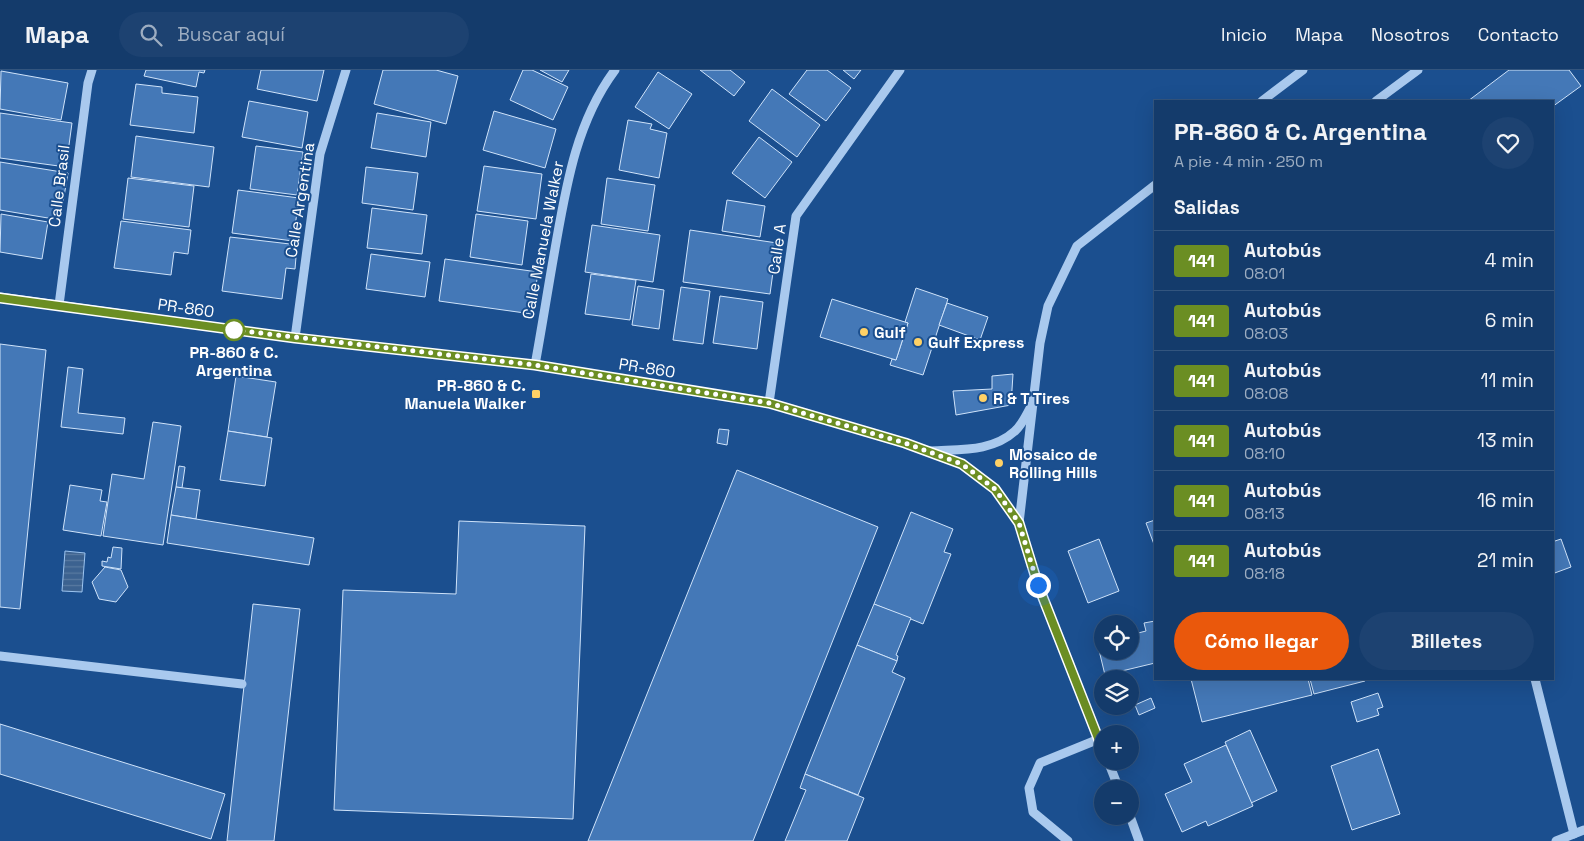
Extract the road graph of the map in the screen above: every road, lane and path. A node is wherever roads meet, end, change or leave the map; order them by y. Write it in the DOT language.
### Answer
graph roads {
  1 [pos="92,70"];
  2 [pos="346,70"];
  3 [pos="615,70"];
  4 [pos="900,70"];
  5 [pos="1303,70"];
  6 [pos="1417,70"];
  7 [pos="1263,100"];
  8 [pos="1377,100"];
  9 [pos="1154,185"];
  10 [pos="0,298"];
  11 [pos="59,305"];
  12 [pos="295,338"];
  13 [pos="535,365"];
  14 [pos="1034,402"];
  15 [pos="769,403"];
  16 [pos="926,451"];
  17 [pos="1019,523"];
  18 [pos="0,656"];
  19 [pos="1535,680"];
  20 [pos="242,684"];
  21 [pos="1094,725"];
  22 [pos="1094,745"];
  23 [pos="1133,825"];
  24 [pos="1584,830"];
  25 [pos="1574,834"];
  26 [pos="1068,841"];
  27 [pos="1139,841"];
  28 [pos="1556,841"];
  1 -- 11 [label="street, Calle Brasil"];
  2 -- 12 [label="street, Calle Argentina"];
  3 -- 13 [label="street, Calle Manuela Walker"];
  4 -- 15 [label="street, Calle A"];
  5 -- 7 [label="street"];
  6 -- 8 [label="street"];
  9 -- 14 [label="street"];
  10 -- 11 [label="street, PR-860 / PR-860"];
  11 -- 12 [label="street, PR-860 / PR-860"];
  12 -- 13 [label="street, PR-860 / PR-860"];
  13 -- 15 [label="street, PR-860 / PR-860"];
  14 -- 16 [label="street"];
  14 -- 17 [label="street"];
  15 -- 16 [label="street, PR-860 / PR-860"];
  16 -- 17 [label="street, PR-860 / PR-860"];
  17 -- 21 [label="street, PR-860 / PR-860"];
  18 -- 20 [label="street"];
  19 -- 25 [label="street"];
  22 -- 26 [label="street"];
  23 -- 27 [label="street"];
  24 -- 25 [label="street"];
  25 -- 28 [label="street"];
}
